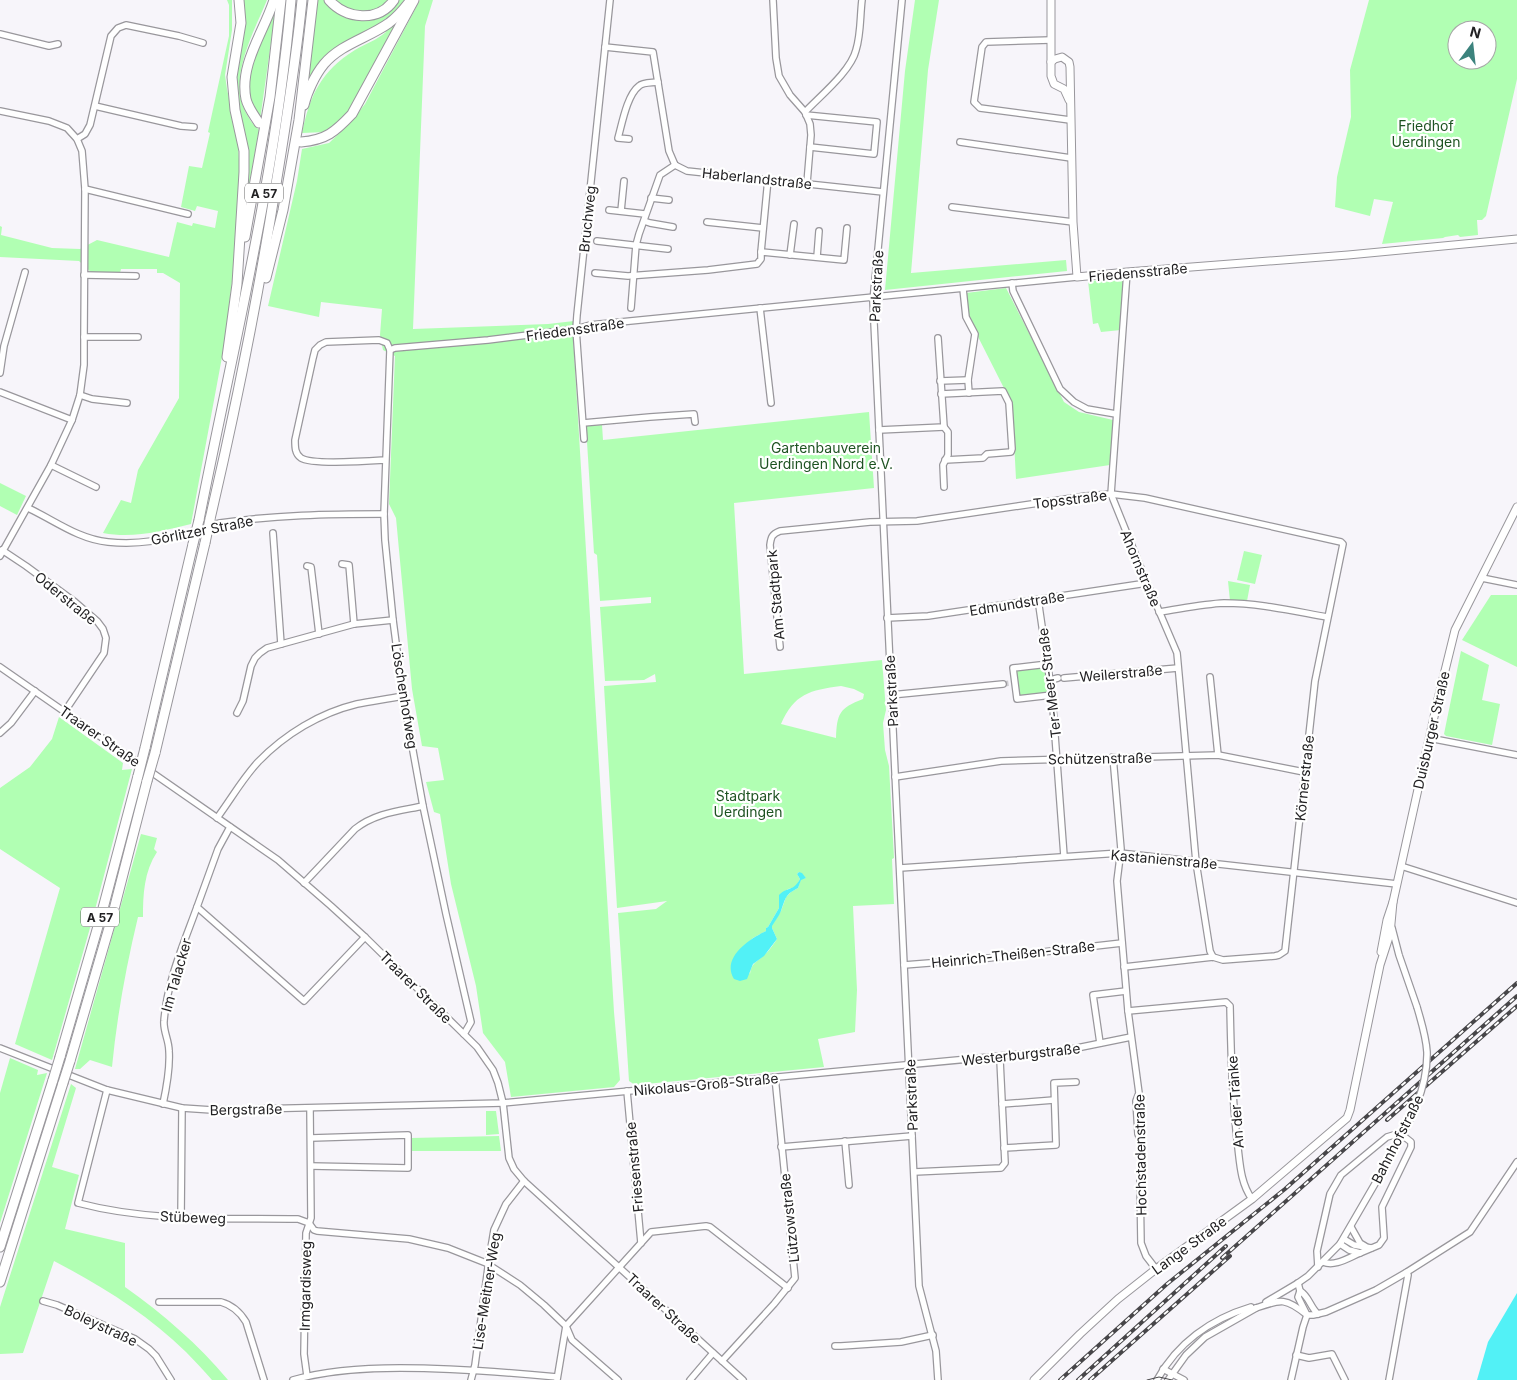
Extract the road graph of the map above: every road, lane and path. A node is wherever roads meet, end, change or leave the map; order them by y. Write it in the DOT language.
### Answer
graph roads {
  1 [pos="238,0"];
  2 [pos="274,0"];
  3 [pos="281,0"];
  4 [pos="292,0"];
  5 [pos="302,0"];
  6 [pos="313,0"];
  7 [pos="329,0"];
  8 [pos="394,0"];
  9 [pos="412,0"];
  10 [pos="610,0"];
  11 [pos="773,0"];
  12 [pos="862,0"];
  13 [pos="902,0"];
  14 [pos="1051,0"];
  15 [pos="0,34"];
  16 [pos="203,43"];
  17 [pos="1051,43"];
  18 [pos="58,44"];
  19 [pos="605,47"];
  20 [pos="1059,57"];
  21 [pos="1051,62"];
  22 [pos="1070,81"];
  23 [pos="658,82"];
  24 [pos="1054,84"];
  25 [pos="1070,103"];
  26 [pos="95,106"];
  27 [pos="0,111"];
  28 [pos="805,114"];
  29 [pos="299,120"];
  30 [pos="1070,120"];
  31 [pos="259,122"];
  32 [pos="194,127"];
  33 [pos="77,139"];
  34 [pos="629,139"];
  35 [pos="301,142"];
  36 [pos="960,142"];
  37 [pos="810,147"];
  38 [pos="1071,158"];
  39 [pos="675,165"];
  40 [pos="768,179"];
  41 [pos="624,182"];
  42 [pos="807,183"];
  43 [pos="85,189"];
  44 [pos="883,192"];
  45 [pos="651,198"];
  46 [pos="669,200"];
  47 [pos="952,207"];
  48 [pos="609,210"];
  49 [pos="621,211"];
  50 [pos="188,214"];
  51 [pos="645,218"];
  52 [pos="706,222"];
  53 [pos="1073,222"];
  54 [pos="794,224"];
  55 [pos="673,227"];
  56 [pos="763,228"];
  57 [pos="847,228"];
  58 [pos="819,231"];
  59 [pos="1517,239"];
  60 [pos="597,241"];
  61 [pos="636,246"];
  62 [pos="668,249"];
  63 [pos="762,252"];
  64 [pos="790,254"];
  65 [pos="816,257"];
  66 [pos="25,272"];
  67 [pos="1127,272"];
  68 [pos="595,273"];
  69 [pos="84,275"];
  70 [pos="634,275"];
  71 [pos="136,276"];
  72 [pos="1077,277"];
  73 [pos="1012,283"];
  74 [pos="236,284"];
  75 [pos="963,289"];
  76 [pos="873,297"];
  77 [pos="631,308"];
  78 [pos="760,308"];
  79 [pos="253,318"];
  80 [pos="576,329"];
  81 [pos="84,337"];
  82 [pos="138,337"];
  83 [pos="938,338"];
  84 [pos="390,350"];
  85 [pos="0,373"];
  86 [pos="968,380"];
  87 [pos="940,381"];
  88 [pos="226,384"];
  89 [pos="0,392"];
  90 [pos="968,393"];
  91 [pos="80,394"];
  92 [pos="941,394"];
  93 [pos="127,403"];
  94 [pos="771,403"];
  95 [pos="1116,414"];
  96 [pos="72,420"];
  97 [pos="695,422"];
  98 [pos="583,423"];
  99 [pos="944,427"];
  100 [pos="879,430"];
  101 [pos="584,439"];
  102 [pos="385,460"];
  103 [pos="945,460"];
  104 [pos="51,465"];
  105 [pos="96,487"];
  106 [pos="944,487"];
  107 [pos="1111,494"];
  108 [pos="1517,507"];
  109 [pos="28,508"];
  110 [pos="384,514"];
  111 [pos="883,522"];
  112 [pos="273,533"];
  113 [pos="1343,544"];
  114 [pos="1,552"];
  115 [pos="342,564"];
  116 [pos="307,566"];
  117 [pos="1482,578"];
  118 [pos="1147,583"];
  119 [pos="1517,585"];
  120 [pos="1038,600"];
  121 [pos="1159,612"];
  122 [pos="1327,617"];
  123 [pos="887,618"];
  124 [pos="393,620"];
  125 [pos="354,624"];
  126 [pos="319,634"];
  127 [pos="281,644"];
  128 [pos="780,647"];
  129 [pos="1048,664"];
  130 [pos="0,666"];
  131 [pos="1178,668"];
  132 [pos="1210,677"];
  133 [pos="1050,680"];
  134 [pos="1003,684"];
  135 [pos="35,691"];
  136 [pos="891,695"];
  137 [pos="1052,695"];
  138 [pos="403,696"];
  139 [pos="65,711"];
  140 [pos="238,713"];
  141 [pos="0,732"];
  142 [pos="1429,738"];
  143 [pos="1218,755"];
  144 [pos="1517,755"];
  145 [pos="1186,756"];
  146 [pos="1113,758"];
  147 [pos="1057,759"];
  148 [pos="1304,772"];
  149 [pos="895,776"];
  150 [pos="423,806"];
  151 [pos="217,818"];
  152 [pos="230,827"];
  153 [pos="1120,853"];
  154 [pos="1064,856"];
  155 [pos="1196,862"];
  156 [pos="1401,866"];
  157 [pos="900,868"];
  158 [pos="1293,873"];
  159 [pos="304,882"];
  160 [pos="1397,884"];
  161 [pos="1393,902"];
  162 [pos="1517,903"];
  163 [pos="197,906"];
  164 [pos="1392,925"];
  165 [pos="365,937"];
  166 [pos="1122,943"];
  167 [pos="1383,955"];
  168 [pos="1399,955"];
  169 [pos="1214,958"];
  170 [pos="904,965"];
  171 [pos="1380,965"];
  172 [pos="1124,967"];
  173 [pos="1126,991"];
  174 [pos="1128,1011"];
  175 [pos="464,1034"];
  176 [pos="1131,1037"];
  177 [pos="1100,1043"];
  178 [pos="0,1048"];
  179 [pos="1000,1060"];
  180 [pos="909,1065"];
  181 [pos="775,1077"];
  182 [pos="1076,1082"];
  183 [pos="107,1090"];
  184 [pos="626,1091"];
  185 [pos="1054,1100"];
  186 [pos="503,1103"];
  187 [pos="163,1104"];
  188 [pos="1002,1104"];
  189 [pos="182,1108"];
  190 [pos="310,1108"];
  191 [pos="1348,1116"];
  192 [pos="912,1136"];
  193 [pos="311,1138"];
  194 [pos="845,1141"];
  195 [pos="781,1147"];
  196 [pos="1004,1148"];
  197 [pos="1517,1162"];
  198 [pos="311,1166"];
  199 [pos="914,1172"];
  200 [pos="524,1181"];
  201 [pos="849,1185"];
  202 [pos="1252,1199"];
  203 [pos="181,1217"];
  204 [pos="309,1223"];
  205 [pos="1351,1227"];
  206 [pos="1342,1242"];
  207 [pos="641,1244"];
  208 [pos="0,1246"];
  209 [pos="1370,1248"];
  210 [pos="1360,1253"];
  211 [pos="488,1265"];
  212 [pos="1321,1265"];
  213 [pos="620,1268"];
  214 [pos="1156,1269"];
  215 [pos="1407,1272"];
  216 [pos="0,1282"];
  217 [pos="1298,1284"];
  218 [pos="788,1288"];
  219 [pos="1300,1291"];
  220 [pos="43,1301"];
  221 [pos="160,1302"];
  222 [pos="1262,1304"];
  223 [pos="1253,1309"];
  224 [pos="1318,1314"];
  225 [pos="1307,1315"];
  226 [pos="566,1326"];
  227 [pos="933,1335"];
  228 [pos="835,1346"];
  229 [pos="713,1353"];
  230 [pos="1296,1355"];
  231 [pos="722,1361"];
  232 [pos="1164,1369"];
  233 [pos="473,1370"];
  234 [pos="1172,1374"];
  235 [pos="307,1376"];
  236 [pos="319,1377"];
  237 [pos="557,1378"];
  238 [pos="171,1380"];
  239 [pos="264,1380"];
  240 [pos="293,1380"];
  241 [pos="471,1380"];
  242 [pos="618,1380"];
  243 [pos="690,1380"];
  244 [pos="743,1380"];
  245 [pos="938,1380"];
  246 [pos="1034,1380"];
  247 [pos="1157,1380"];
  248 [pos="1168,1380"];
  249 [pos="1184,1380"];
  250 [pos="1291,1380"];
  251 [pos="1346,1380"];
  252 [pos="1389,1380"];
  1 -- 74 [label="highway"];
  2 -- 31 [label="highway"];
  3 -- 74 [label="highway"];
  4 -- 88 [label="highway, A 57"];
  5 -- 79 [label="highway, A 57"];
  6 -- 29 [label="highway"];
  7 -- 8 [label="highway"];
  9 -- 29 [label="highway"];
  9 -- 35 [label="highway"];
  10 -- 19 [label="street, Bruchweg"];
  11 -- 28 [label="street"];
  12 -- 28 [label="street"];
  13 -- 44 [label="street, Parkstraße"];
  14 -- 17 [label="main road"];
  15 -- 18 [label="street"];
  16 -- 26 [label="street"];
  17 -- 20 [label="main road"];
  17 -- 21 [label="main road"];
  17 -- 30 [label="street"];
  19 -- 23 [label="street"];
  19 -- 80 [label="street, Bruchweg"];
  20 -- 21 [label="main road"];
  20 -- 22 [label="main road"];
  21 -- 24 [label="main road"];
  22 -- 24 [label="main road"];
  22 -- 25 [label="main road"];
  23 -- 34 [label="street"];
  23 -- 39 [label="street"];
  24 -- 25 [label="main road"];
  25 -- 30 [label="main road"];
  26 -- 32 [label="street"];
  26 -- 33 [label="street"];
  27 -- 33 [label="street"];
  28 -- 37 [label="street"];
  28 -- 37 [label="street"];
  29 -- 79 [label="highway"];
  30 -- 38 [label="main road"];
  33 -- 43 [label="street"];
  36 -- 38 [label="street"];
  37 -- 42 [label="street"];
  38 -- 53 [label="main road"];
  39 -- 40 [label="street, Haberlandstraße"];
  39 -- 45 [label="street"];
  40 -- 42 [label="street, Haberlandstraße"];
  40 -- 56 [label="street"];
  41 -- 49 [label="street"];
  42 -- 44 [label="street, Haberlandstraße"];
  43 -- 50 [label="street"];
  43 -- 69 [label="street"];
  44 -- 76 [label="street, Parkstraße"];
  45 -- 46 [label="street"];
  45 -- 51 [label="street"];
  47 -- 53 [label="street"];
  48 -- 49 [label="street"];
  49 -- 51 [label="street"];
  51 -- 55 [label="street"];
  51 -- 61 [label="street"];
  52 -- 56 [label="street"];
  53 -- 72 [label="main road"];
  54 -- 64 [label="street"];
  56 -- 63 [label="street"];
  57 -- 65 [label="street"];
  58 -- 65 [label="street"];
  59 -- 67 [label="main road, Friedensstraße"];
  60 -- 61 [label="street"];
  61 -- 62 [label="street"];
  61 -- 70 [label="street"];
  63 -- 64 [label="street"];
  63 -- 70 [label="street"];
  64 -- 65 [label="street"];
  66 -- 85 [label="street"];
  67 -- 72 [label="main road, Friedensstraße"];
  67 -- 95 [label="street, Ahornstraße"];
  68 -- 70 [label="street"];
  69 -- 71 [label="street"];
  69 -- 81 [label="street"];
  70 -- 77 [label="street"];
  72 -- 73 [label="street, Friedensstraße"];
  73 -- 75 [label="street, Friedensstraße"];
  73 -- 95 [label="street"];
  74 -- 88 [label="highway"];
  75 -- 76 [label="street, Friedensstraße"];
  75 -- 86 [label="street"];
  76 -- 78 [label="street, Friedensstraße"];
  76 -- 100 [label="street, Parkstraße"];
  78 -- 80 [label="street, Friedensstraße"];
  78 -- 94 [label="street"];
  79 -- 216 [label="highway, A 57, bridge"];
  80 -- 84 [label="street, Friedensstraße"];
  80 -- 98 [label="street, Bruchweg"];
  81 -- 82 [label="street"];
  81 -- 91 [label="street"];
  83 -- 87 [label="street"];
  84 -- 102 [label="street, Löschenhofweg"];
  84 -- 102 [label="street"];
  86 -- 87 [label="street"];
  86 -- 90 [label="street"];
  87 -- 92 [label="street"];
  88 -- 208 [label="highway, A 57, bridge"];
  89 -- 96 [label="street"];
  90 -- 92 [label="street"];
  90 -- 103 [label="street"];
  91 -- 93 [label="street"];
  91 -- 96 [label="street"];
  92 -- 99 [label="street"];
  95 -- 107 [label="street, Ahornstraße"];
  96 -- 104 [label="street"];
  97 -- 98 [label="street"];
  98 -- 101 [label="street, Bruchweg"];
  99 -- 100 [label="street"];
  99 -- 103 [label="street"];
  100 -- 111 [label="street, Parkstraße"];
  102 -- 110 [label="street, Löschenhofweg"];
  103 -- 106 [label="street"];
  104 -- 105 [label="street"];
  104 -- 109 [label="street"];
  107 -- 111 [label="street, Topsstraße"];
  107 -- 113 [label="street, Topsstraße"];
  107 -- 118 [label="street, Ahornstraße"];
  108 -- 117 [label="main road, Duisburger Straße"];
  109 -- 110 [label="street, Görlitzer Straße"];
  109 -- 114 [label="street"];
  110 -- 124 [label="street, Löschenhofweg"];
  111 -- 123 [label="street, Parkstraße"];
  111 -- 128 [label="street, Am Stadtpark"];
  112 -- 127 [label="street"];
  113 -- 122 [label="street, Körnerstraße"];
  114 -- 139 [label="street, Oderstraße"];
  115 -- 125 [label="street"];
  116 -- 126 [label="street"];
  117 -- 119 [label="street"];
  117 -- 142 [label="main road, Duisburger Straße"];
  118 -- 120 [label="street, Edmundstraße"];
  118 -- 121 [label="street, Ahornstraße"];
  120 -- 123 [label="street, Edmundstraße"];
  120 -- 129 [label="street, Ter-Meer-Straße"];
  121 -- 122 [label="street"];
  121 -- 131 [label="street, Ahornstraße"];
  122 -- 148 [label="street, Körnerstraße"];
  123 -- 136 [label="street, Parkstraße"];
  124 -- 125 [label="street"];
  124 -- 138 [label="street, Löschenhofweg"];
  125 -- 126 [label="street"];
  126 -- 127 [label="street"];
  127 -- 140 [label="street"];
  129 -- 133 [label="street, Ter-Meer-Straße"];
  129 -- 137 [label="street"];
  130 -- 135 [label="street, Traarer Straße"];
  131 -- 133 [label="street, Weilerstraße"];
  131 -- 145 [label="street, Ahornstraße"];
  132 -- 143 [label="street"];
  133 -- 137 [label="street, Ter-Meer-Straße"];
  134 -- 136 [label="street"];
  135 -- 139 [label="street, Traarer Straße"];
  135 -- 141 [label="street"];
  136 -- 149 [label="street, Parkstraße"];
  137 -- 147 [label="street, Ter-Meer-Straße"];
  138 -- 150 [label="street, Löschenhofweg"];
  138 -- 151 [label="street"];
  139 -- 151 [label="street, Traarer Straße"];
  142 -- 144 [label="street"];
  142 -- 156 [label="main road, Duisburger Straße"];
  143 -- 145 [label="street, Schützenstraße"];
  143 -- 148 [label="street, Schützenstraße"];
  145 -- 146 [label="street, Schützenstraße"];
  145 -- 155 [label="street, Ahornstraße"];
  146 -- 147 [label="street, Schützenstraße"];
  146 -- 153 [label="street"];
  147 -- 149 [label="street, Schützenstraße"];
  147 -- 154 [label="street, Ter-Meer-Straße"];
  148 -- 158 [label="street, Körnerstraße"];
  149 -- 157 [label="street, Parkstraße"];
  150 -- 159 [label="street"];
  150 -- 175 [label="street, Löschenhofweg"];
  151 -- 152 [label="street, Traarer Straße"];
  152 -- 159 [label="street, Traarer Straße"];
  152 -- 163 [label="street, Im Talacker"];
  153 -- 154 [label="street, Kastanienstraße"];
  153 -- 155 [label="street, Kastanienstraße"];
  153 -- 166 [label="street"];
  154 -- 157 [label="street, Kastanienstraße"];
  155 -- 158 [label="street, Kastanienstraße"];
  155 -- 169 [label="street"];
  156 -- 160 [label="main road, Duisburger Straße"];
  156 -- 162 [label="street"];
  157 -- 170 [label="street, Parkstraße"];
  158 -- 160 [label="street, Kastanienstraße"];
  158 -- 169 [label="street, Körnerstraße"];
  159 -- 165 [label="street, Traarer Straße"];
  160 -- 161 [label="main road, Duisburger Straße"];
  161 -- 164 [label="main road, Bahnhofstraße"];
  161 -- 171 [label="main road, Duisburger Straße"];
  163 -- 165 [label="street"];
  163 -- 187 [label="street, Im Talacker"];
  164 -- 167 [label="main road, Duisburger Straße"];
  164 -- 168 [label="street, Bahnhofstraße"];
  165 -- 175 [label="street, Traarer Straße"];
  166 -- 170 [label="street, Heinrich-Theißen-Straße"];
  166 -- 172 [label="street"];
  167 -- 168 [label="street"];
  167 -- 171 [label="main road, Duisburger Straße"];
  168 -- 205 [label="street, Bahnhofstraße, bridge"];
  169 -- 172 [label="street"];
  170 -- 180 [label="street, Parkstraße"];
  171 -- 191 [label="main road, Duisburger Straße"];
  172 -- 173 [label="street, Hochstadenstraße"];
  173 -- 174 [label="street, Hochstadenstraße"];
  173 -- 177 [label="street"];
  174 -- 176 [label="street, Hochstadenstraße"];
  174 -- 202 [label="street, An der Tränke"];
  175 -- 186 [label="street, Traarer Straße"];
  176 -- 177 [label="street, Westerburgstraße"];
  176 -- 214 [label="street, Hochstadenstraße"];
  177 -- 180 [label="street, Westerburgstraße"];
  178 -- 183 [label="street, Bergstraße"];
  179 -- 188 [label="street"];
  180 -- 181 [label="street, Nikolaus-Groß-Straße"];
  180 -- 192 [label="street, Parkstraße"];
  181 -- 184 [label="street, Nikolaus-Groß-Straße"];
  181 -- 195 [label="street, Lützowstraße"];
  182 -- 185 [label="street"];
  183 -- 187 [label="street, Bergstraße"];
  183 -- 203 [label="street, Stübeweg"];
  184 -- 186 [label="street, Nikolaus-Groß-Straße"];
  184 -- 207 [label="street, Friesenstraße"];
  185 -- 188 [label="street"];
  185 -- 196 [label="street"];
  186 -- 190 [label="street, Bergstraße"];
  186 -- 200 [label="street, Traarer Straße"];
  187 -- 189 [label="street, Bergstraße"];
  188 -- 196 [label="street"];
  189 -- 190 [label="street, Bergstraße"];
  189 -- 203 [label="street"];
  190 -- 193 [label="street, Irmgardisweg"];
  191 -- 202 [label="main road, Lange Straße"];
  192 -- 194 [label="street"];
  192 -- 199 [label="street, Parkstraße"];
  193 -- 198 [label="street, Irmgardisweg"];
  193 -- 198 [label="street"];
  194 -- 195 [label="street"];
  194 -- 201 [label="street"];
  195 -- 218 [label="street, Lützowstraße"];
  196 -- 199 [label="street"];
  197 -- 215 [label="street"];
  198 -- 204 [label="street, Irmgardisweg"];
  199 -- 227 [label="street, Parkstraße"];
  200 -- 211 [label="street, Lise-Meitner-Weg"];
  200 -- 213 [label="street, Traarer Straße"];
  202 -- 214 [label="main road, Lange Straße"];
  203 -- 204 [label="street, Stübeweg"];
  204 -- 211 [label="street, Stübeweg"];
  204 -- 235 [label="street, Irmgardisweg"];
  205 -- 206 [label="street, Bahnhofstraße"];
  205 -- 209 [label="street"];
  206 -- 209 [label="street"];
  206 -- 210 [label="street"];
  206 -- 212 [label="street, Bahnhofstraße"];
  207 -- 213 [label="street"];
  207 -- 218 [label="street"];
  209 -- 210 [label="street"];
  209 -- 212 [label="street"];
  210 -- 212 [label="street"];
  211 -- 226 [label="street, Stübeweg"];
  211 -- 233 [label="street, Lise-Meitner-Weg"];
  212 -- 217 [label="street, Bahnhofstraße"];
  213 -- 226 [label="street"];
  213 -- 229 [label="street, Traarer Straße"];
  214 -- 246 [label="main road, Lange Straße"];
  215 -- 224 [label="street"];
  215 -- 252 [label="street"];
  217 -- 219 [label="street"];
  217 -- 222 [label="street, Bahnhofstraße"];
  218 -- 231 [label="street, Lützowstraße"];
  219 -- 224 [label="street"];
  219 -- 225 [label="street"];
  220 -- 238 [label="street, Boleystraße"];
  221 -- 239 [label="street"];
  222 -- 223 [label="street, Bahnhofstraße"];
  222 -- 232 [label="street, Bahnhofstraße"];
  223 -- 225 [label="street"];
  223 -- 234 [label="street, Bahnhofstraße"];
  224 -- 225 [label="street"];
  225 -- 230 [label="street"];
  226 -- 237 [label="street"];
  226 -- 242 [label="street, Stübeweg"];
  227 -- 228 [label="street"];
  227 -- 245 [label="street, Parkstraße"];
  229 -- 231 [label="street, Traarer Straße"];
  229 -- 243 [label="street"];
  230 -- 250 [label="street"];
  230 -- 251 [label="street"];
  231 -- 244 [label="street, Traarer Straße"];
  232 -- 234 [label="street"];
  232 -- 247 [label="street, Bahnhofstraße"];
  233 -- 236 [label="street"];
  233 -- 237 [label="street"];
  233 -- 241 [label="street, Lise-Meitner-Weg"];
  234 -- 248 [label="street, Bahnhofstraße"];
  234 -- 249 [label="street"];
  235 -- 236 [label="street"];
  235 -- 240 [label="street"];
}
